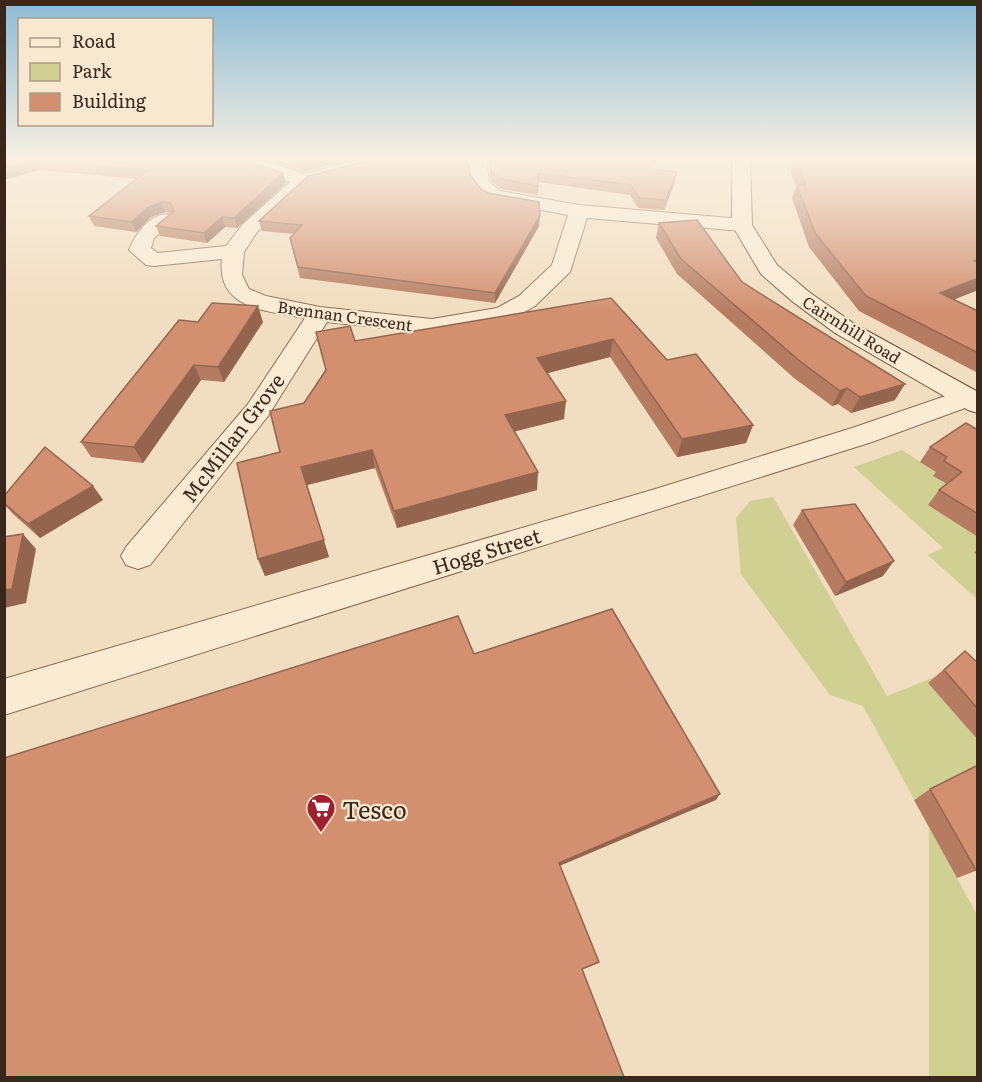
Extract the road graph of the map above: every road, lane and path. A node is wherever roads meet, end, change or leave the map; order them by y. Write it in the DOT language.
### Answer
graph roads {
  1 [pos="269,210"];
  2 [pos="742,210"];
  3 [pos="579,211"];
  4 [pos="166,219"];
  5 [pos="742,225"];
  6 [pos="233,252"];
  7 [pos="320,314"];
  8 [pos="972,401"];
  9 [pos="138,556"];
  10 [pos="4,697"];
  1 -- 6 [label="street"];
  2 -- 5 [label="street"];
  3 -- 5 [label="street"];
  3 -- 7 [label="street, Brennan Crescent"];
  4 -- 6 [label="street"];
  5 -- 8 [label="street, Cairnhill Road"];
  6 -- 7 [label="street, Brennan Crescent"];
  7 -- 9 [label="street, McMillan Grove"];
  8 -- 10 [label="street, Hogg Street"];
}
